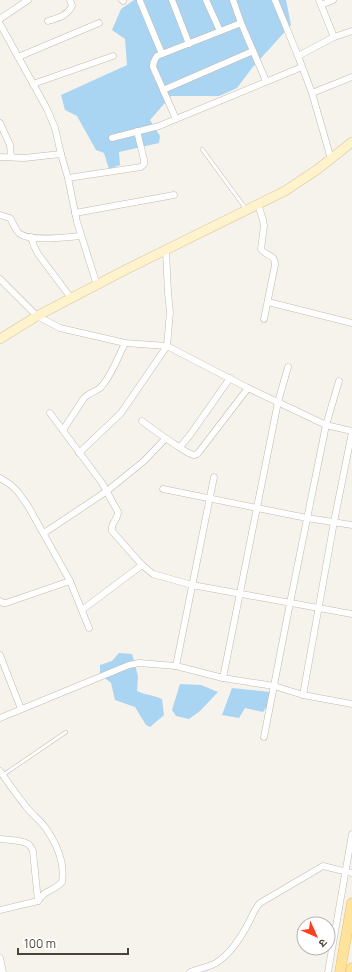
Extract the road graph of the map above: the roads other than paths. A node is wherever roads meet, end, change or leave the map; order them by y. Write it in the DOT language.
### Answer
graph roads {
  1 [pos="28,0"];
  2 [pos="70,0"];
  3 [pos="172,0"];
  4 [pos="206,0"];
  5 [pos="233,0"];
  6 [pos="275,0"];
  7 [pos="334,0"];
  8 [pos="140,1"];
  9 [pos="320,2"];
  10 [pos="0,19"];
  11 [pos="48,21"];
  12 [pos="99,23"];
  13 [pos="240,23"];
  14 [pos="0,24"];
  15 [pos="220,31"];
  16 [pos="352,31"];
  17 [pos="334,37"];
  18 [pos="189,44"];
  19 [pos="253,51"];
  20 [pos="162,54"];
  21 [pos="113,56"];
  22 [pos="298,56"];
  23 [pos="18,57"];
  24 [pos="302,67"];
  25 [pos="352,77"];
  26 [pos="266,82"];
  27 [pos="33,84"];
  28 [pos="163,90"];
  29 [pos="312,93"];
  30 [pos="176,119"];
  31 [pos="0,123"];
  32 [pos="137,131"];
  33 [pos="112,138"];
  34 [pos="352,142"];
  35 [pos="202,149"];
  36 [pos="61,154"];
  37 [pos="0,157"];
  38 [pos="11,157"];
  39 [pos="331,159"];
  40 [pos="68,178"];
  41 [pos="174,195"];
  42 [pos="258,204"];
  43 [pos="247,210"];
  44 [pos="75,213"];
  45 [pos="0,215"];
  46 [pos="81,236"];
  47 [pos="31,237"];
  48 [pos="166,250"];
  49 [pos="0,279"];
  50 [pos="97,285"];
  51 [pos="71,298"];
  52 [pos="268,302"];
  53 [pos="37,316"];
  54 [pos="264,319"];
  55 [pos="352,323"];
  56 [pos="0,339"];
  57 [pos="125,343"];
  58 [pos="167,346"];
  59 [pos="288,367"];
  60 [pos="230,378"];
  61 [pos="339,381"];
  62 [pos="248,388"];
  63 [pos="278,402"];
  64 [pos="50,413"];
  65 [pos="142,421"];
  66 [pos="326,425"];
  67 [pos="63,430"];
  68 [pos="352,432"];
  69 [pos="165,438"];
  70 [pos="180,448"];
  71 [pos="80,453"];
  72 [pos="214,477"];
  73 [pos="0,478"];
  74 [pos="163,489"];
  75 [pos="107,491"];
  76 [pos="209,498"];
  77 [pos="257,507"];
  78 [pos="307,518"];
  79 [pos="334,522"];
  80 [pos="352,525"];
  81 [pos="44,533"];
  82 [pos="142,565"];
  83 [pos="70,581"];
  84 [pos="192,585"];
  85 [pos="239,593"];
  86 [pos="0,601"];
  87 [pos="290,602"];
  88 [pos="318,608"];
  89 [pos="82,610"];
  90 [pos="352,614"];
  91 [pos="89,628"];
  92 [pos="0,654"];
  93 [pos="176,666"];
  94 [pos="223,678"];
  95 [pos="274,686"];
  96 [pos="303,695"];
  97 [pos="352,704"];
  98 [pos="21,709"];
  99 [pos="0,718"];
  100 [pos="66,732"];
  101 [pos="264,736"];
  102 [pos="1,773"];
  103 [pos="352,834"];
  104 [pos="0,839"];
  105 [pos="349,873"];
  106 [pos="38,902"];
  107 [pos="352,903"];
  108 [pos="0,910"];
  109 [pos="0,958"];
  110 [pos="352,968"];
  111 [pos="2,969"];
  112 [pos="190,972"];
  113 [pos="328,972"];
  114 [pos="340,972"];
  115 [pos="351,972"];
  1 -- 10 [label="street"];
  2 -- 11 [label="street"];
  3 -- 18 [label="street"];
  4 -- 15 [label="street"];
  5 -- 13 [label="street"];
  6 -- 22 [label="street"];
  7 -- 9 [label="street"];
  8 -- 20 [label="street"];
  9 -- 17 [label="street"];
  12 -- 23 [label="street"];
  13 -- 15 [label="street"];
  13 -- 19 [label="street"];
  14 -- 23 [label="street"];
  15 -- 18 [label="street"];
  16 -- 17 [label="street"];
  17 -- 22 [label="street"];
  18 -- 20 [label="street"];
  19 -- 26 [label="street"];
  19 -- 28 [label="street"];
  20 -- 28 [label="street"];
  21 -- 27 [label="street"];
  22 -- 24 [label="street"];
  23 -- 27 [label="street"];
  24 -- 26 [label="street"];
  24 -- 29 [label="street"];
  25 -- 29 [label="street"];
  26 -- 30 [label="street"];
  27 -- 36 [label="street"];
  28 -- 30 [label="street"];
  29 -- 39 [label="street"];
  30 -- 32 [label="street"];
  31 -- 38 [label="street"];
  32 -- 33 [label="street"];
  32 -- 40 [label="street"];
  34 -- 39 [label="street"];
  35 -- 43 [label="lane"];
  36 -- 38 [label="street"];
  36 -- 40 [label="street"];
  37 -- 38 [label="street"];
  39 -- 42 [label="street"];
  40 -- 44 [label="street"];
  41 -- 44 [label="street"];
  42 -- 43 [label="street"];
  42 -- 52 [label="street"];
  43 -- 48 [label="street"];
  44 -- 46 [label="street"];
  45 -- 47 [label="street"];
  46 -- 47 [label="street"];
  46 -- 50 [label="street"];
  47 -- 51 [label="street"];
  48 -- 50 [label="street"];
  48 -- 58 [label="street"];
  49 -- 53 [label="street"];
  50 -- 51 [label="street"];
  51 -- 53 [label="street"];
  52 -- 54 [label="street"];
  52 -- 55 [label="street"];
  53 -- 56 [label="street"];
  53 -- 57 [label="street"];
  57 -- 58 [label="street"];
  57 -- 67 [label="street"];
  58 -- 60 [label="street"];
  58 -- 71 [label="street"];
  59 -- 63 [label="street"];
  60 -- 62 [label="street"];
  60 -- 70 [label="street"];
  61 -- 66 [label="street"];
  62 -- 63 [label="street"];
  62 -- 70 [label="street"];
  63 -- 66 [label="street"];
  63 -- 77 [label="street"];
  64 -- 67 [label="street"];
  65 -- 69 [label="street"];
  66 -- 68 [label="street"];
  66 -- 78 [label="street"];
  67 -- 71 [label="street"];
  68 -- 79 [label="street"];
  69 -- 70 [label="street"];
  69 -- 75 [label="street"];
  71 -- 75 [label="street"];
  72 -- 76 [label="street"];
  73 -- 81 [label="street"];
  74 -- 76 [label="street"];
  75 -- 81 [label="street"];
  75 -- 82 [label="street"];
  76 -- 77 [label="street"];
  76 -- 84 [label="street"];
  77 -- 78 [label="street"];
  77 -- 85 [label="street"];
  78 -- 79 [label="street"];
  78 -- 87 [label="street"];
  79 -- 80 [label="street"];
  79 -- 88 [label="street"];
  81 -- 83 [label="street"];
  82 -- 84 [label="street"];
  82 -- 89 [label="street"];
  83 -- 86 [label="street"];
  83 -- 89 [label="street"];
  84 -- 85 [label="street"];
  84 -- 93 [label="street"];
  85 -- 87 [label="street"];
  85 -- 94 [label="street"];
  87 -- 88 [label="street"];
  87 -- 95 [label="street"];
  88 -- 90 [label="street"];
  88 -- 96 [label="street"];
  89 -- 91 [label="street"];
  92 -- 98 [label="street"];
  93 -- 94 [label="street"];
  93 -- 98 [label="street"];
  94 -- 95 [label="street"];
  95 -- 96 [label="street"];
  95 -- 101 [label="street"];
  96 -- 97 [label="street"];
  98 -- 99 [label="street"];
  100 -- 102 [label="lane"];
  102 -- 106 [label="street"];
  103 -- 105 [label="street"];
  104 -- 106 [label="street"];
  105 -- 112 [label="street"];
  105 -- 113 [label="street"];
  106 -- 108 [label="street"];
  107 -- 114 [label="main road"];
  109 -- 111 [label="street"];
  110 -- 115 [label="main road"];
}
